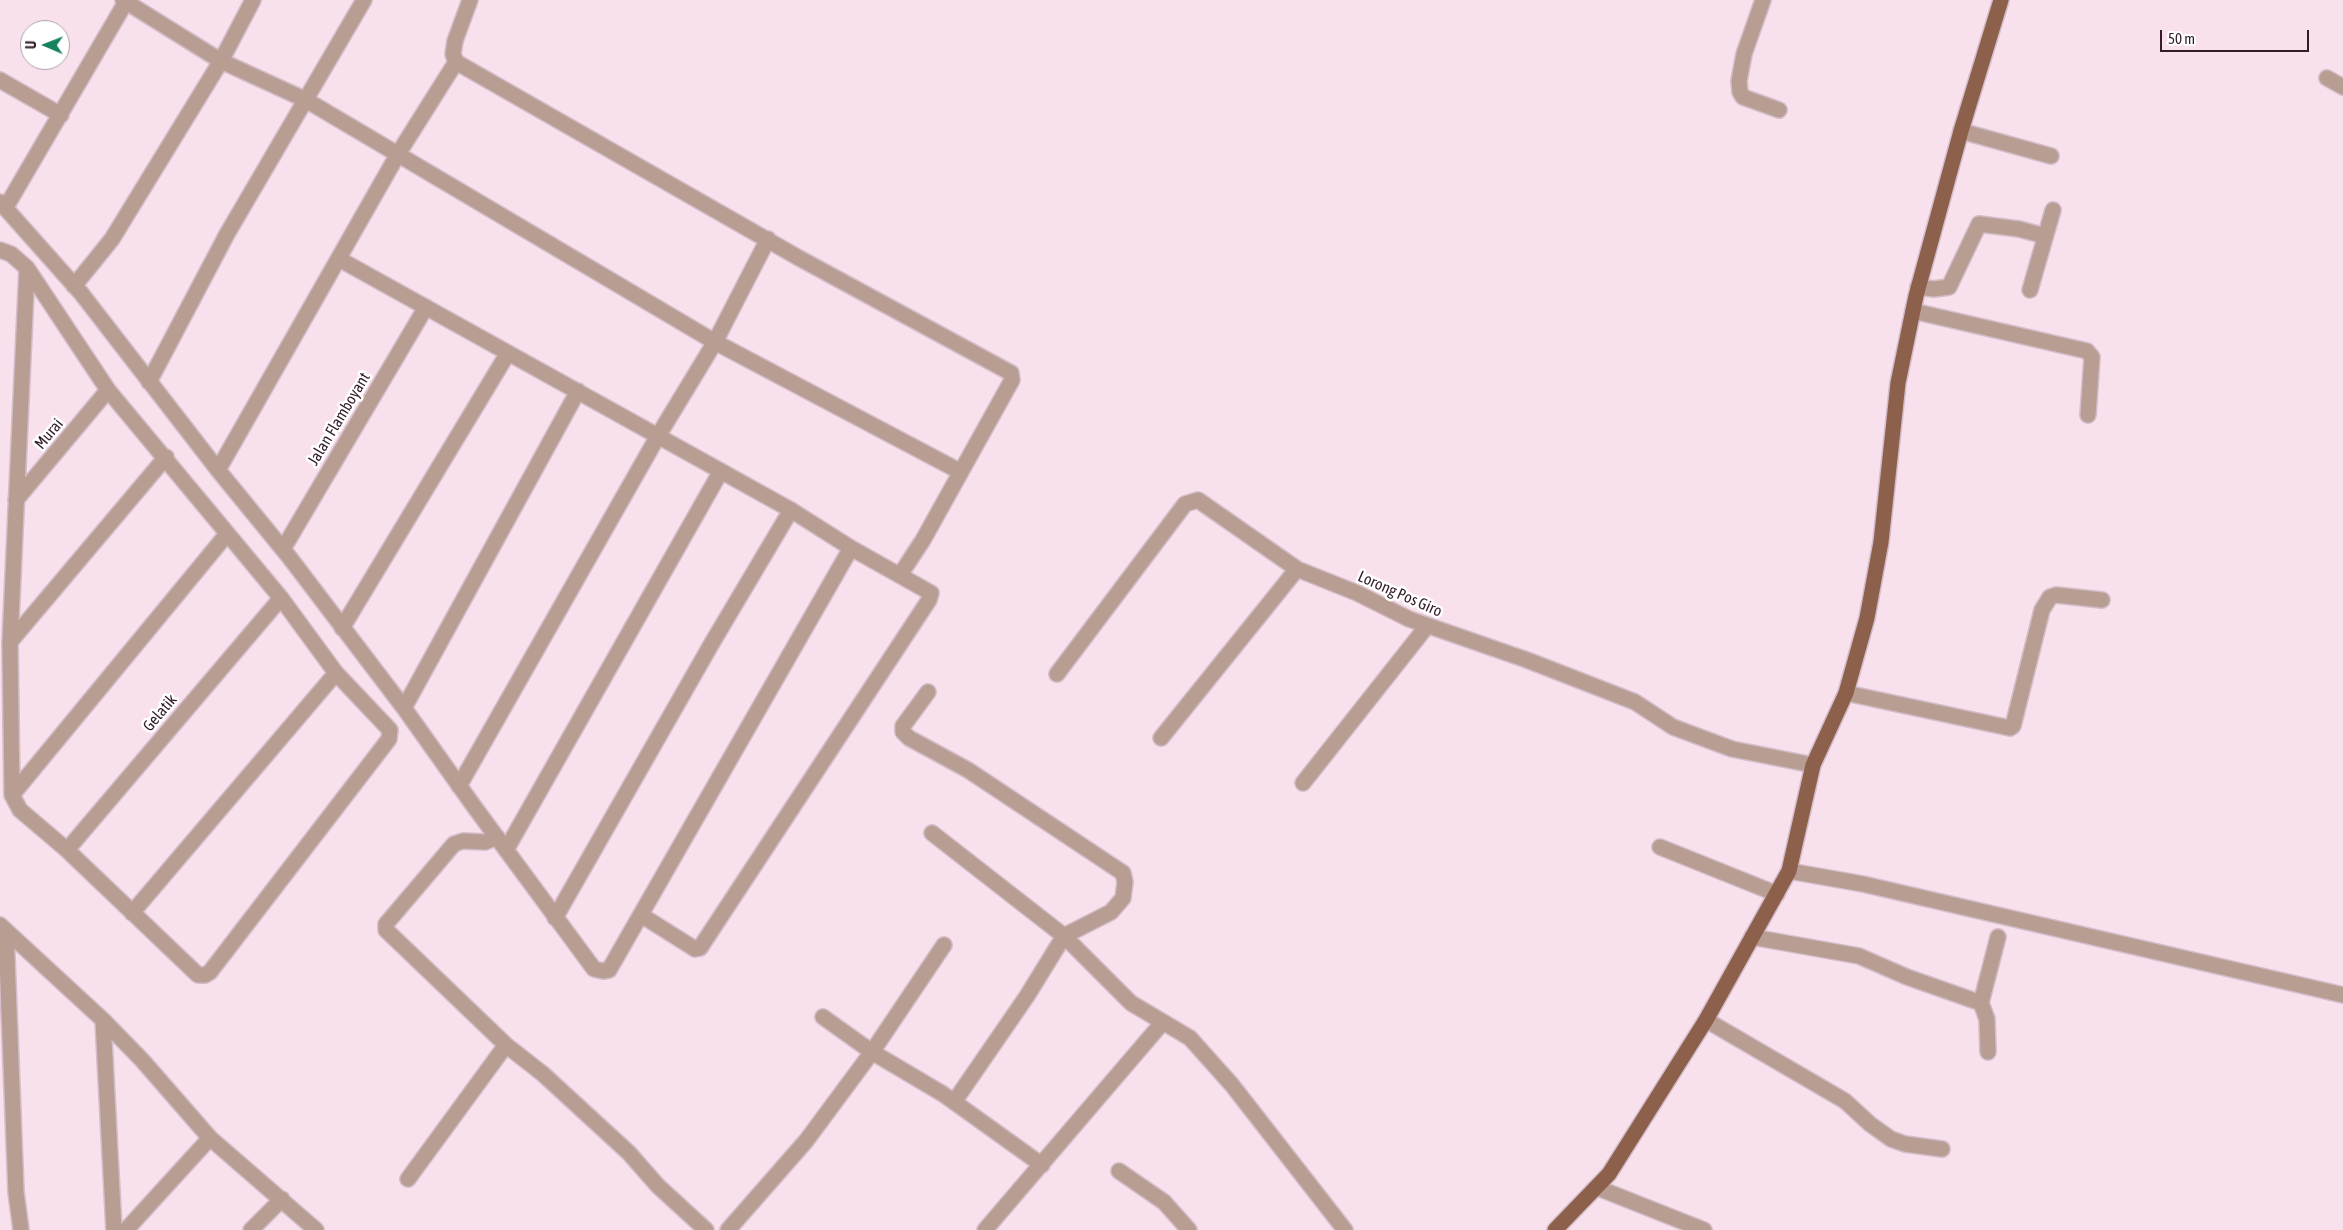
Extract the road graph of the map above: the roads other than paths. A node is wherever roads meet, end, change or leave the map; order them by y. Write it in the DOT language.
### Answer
graph roads {
  1 [pos="253,0"];
  2 [pos="364,0"];
  3 [pos="470,0"];
  4 [pos="1763,0"];
  5 [pos="2001,0"];
  6 [pos="125,1"];
  7 [pos="221,61"];
  8 [pos="456,62"];
  9 [pos="2327,78"];
  10 [pos="0,80"];
  11 [pos="2343,87"];
  12 [pos="306,100"];
  13 [pos="1779,110"];
  14 [pos="61,115"];
  15 [pos="1961,131"];
  16 [pos="398,154"];
  17 [pos="2051,156"];
  18 [pos="3,204"];
  19 [pos="2053,210"];
  20 [pos="2045,236"];
  21 [pos="768,238"];
  22 [pos="0,250"];
  23 [pos="340,259"];
  24 [pos="27,268"];
  25 [pos="74,286"];
  26 [pos="1918,287"];
  27 [pos="2030,290"];
  28 [pos="426,307"];
  29 [pos="1913,311"];
  30 [pos="715,342"];
  31 [pos="508,353"];
  32 [pos="149,382"];
  33 [pos="108,390"];
  34 [pos="578,391"];
  35 [pos="2088,415"];
  36 [pos="658,436"];
  37 [pos="166,457"];
  38 [pos="218,470"];
  39 [pos="721,471"];
  40 [pos="961,472"];
  41 [pos="16,500"];
  42 [pos="792,510"];
  43 [pos="227,534"];
  44 [pos="851,548"];
  45 [pos="283,549"];
  46 [pos="1297,569"];
  47 [pos="900,575"];
  48 [pos="281,598"];
  49 [pos="2102,600"];
  50 [pos="1427,626"];
  51 [pos="342,628"];
  52 [pos="10,642"];
  53 [pos="336,673"];
  54 [pos="1058,674"];
  55 [pos="928,692"];
  56 [pos="1846,693"];
  57 [pos="404,708"];
  58 [pos="1161,738"];
  59 [pos="1813,765"];
  60 [pos="1303,782"];
  61 [pos="459,786"];
  62 [pos="12,795"];
  63 [pos="932,833"];
  64 [pos="496,837"];
  65 [pos="1660,847"];
  66 [pos="66,850"];
  67 [pos="506,850"];
  68 [pos="1789,871"];
  69 [pos="1776,894"];
  70 [pos="132,913"];
  71 [pos="641,914"];
  72 [pos="555,918"];
  73 [pos="3,929"];
  74 [pos="1064,936"];
  75 [pos="1752,937"];
  76 [pos="1998,937"];
  77 [pos="944,945"];
  78 [pos="2343,995"];
  79 [pos="1981,1003"];
  80 [pos="823,1017"];
  81 [pos="103,1020"];
  82 [pos="1706,1020"];
  83 [pos="1163,1022"];
  84 [pos="506,1045"];
  85 [pos="872,1052"];
  86 [pos="1988,1052"];
  87 [pos="954,1102"];
  88 [pos="210,1138"];
  89 [pos="1942,1149"];
  90 [pos="1042,1165"];
  91 [pos="1119,1171"];
  92 [pos="408,1179"];
  93 [pos="1598,1188"];
  94 [pos="282,1199"];
  95 [pos="22,1230"];
  96 [pos="114,1230"];
  97 [pos="126,1230"];
  98 [pos="251,1230"];
  99 [pos="316,1230"];
  100 [pos="706,1230"];
  101 [pos="728,1230"];
  102 [pos="986,1230"];
  103 [pos="1189,1230"];
  104 [pos="1345,1230"];
  105 [pos="1555,1230"];
  106 [pos="1704,1230"];
  1 -- 7 [label="street"];
  2 -- 12 [label="street"];
  3 -- 8 [label="street"];
  4 -- 13 [label="street"];
  5 -- 15 [label="main road"];
  6 -- 7 [label="street"];
  6 -- 14 [label="street"];
  7 -- 12 [label="street"];
  7 -- 25 [label="street"];
  8 -- 16 [label="street"];
  8 -- 21 [label="street"];
  9 -- 11 [label="street"];
  10 -- 14 [label="street"];
  12 -- 16 [label="street"];
  12 -- 32 [label="street"];
  14 -- 18 [label="street"];
  15 -- 17 [label="street"];
  15 -- 26 [label="main road"];
  16 -- 23 [label="street"];
  16 -- 30 [label="street"];
  18 -- 25 [label="street"];
  19 -- 20 [label="street"];
  20 -- 26 [label="street"];
  20 -- 27 [label="street"];
  21 -- 30 [label="street"];
  21 -- 40 [label="street"];
  22 -- 24 [label="street"];
  23 -- 28 [label="street"];
  23 -- 38 [label="street"];
  24 -- 33 [label="street"];
  24 -- 41 [label="street"];
  25 -- 32 [label="street"];
  26 -- 29 [label="main road"];
  28 -- 31 [label="street"];
  28 -- 45 [label="street, Jalan Flamboyant"];
  29 -- 35 [label="street"];
  29 -- 56 [label="main road"];
  30 -- 36 [label="street"];
  30 -- 40 [label="street"];
  31 -- 34 [label="street"];
  31 -- 51 [label="street"];
  32 -- 38 [label="street"];
  33 -- 37 [label="street"];
  33 -- 41 [label="street, Murai"];
  34 -- 36 [label="street"];
  34 -- 57 [label="street"];
  36 -- 39 [label="street"];
  36 -- 61 [label="street"];
  37 -- 43 [label="street"];
  37 -- 52 [label="street"];
  38 -- 45 [label="street"];
  39 -- 42 [label="street"];
  39 -- 67 [label="street"];
  40 -- 47 [label="street"];
  41 -- 52 [label="street"];
  42 -- 44 [label="street"];
  42 -- 72 [label="street"];
  43 -- 48 [label="street"];
  43 -- 62 [label="street"];
  44 -- 47 [label="street"];
  44 -- 71 [label="street"];
  45 -- 51 [label="street"];
  46 -- 50 [label="street, Lorong Pos Giro"];
  46 -- 54 [label="street, Lorong Pos Giro"];
  46 -- 58 [label="street"];
  47 -- 71 [label="street"];
  48 -- 53 [label="street"];
  48 -- 66 [label="street, Gelatik"];
  49 -- 56 [label="street"];
  50 -- 59 [label="street, Lorong Pos Giro"];
  50 -- 60 [label="street"];
  51 -- 57 [label="street"];
  52 -- 62 [label="street"];
  53 -- 70 [label="street"];
  53 -- 70 [label="street"];
  55 -- 74 [label="street"];
  56 -- 59 [label="main road"];
  57 -- 61 [label="street"];
  59 -- 68 [label="main road"];
  61 -- 64 [label="street"];
  62 -- 66 [label="street"];
  63 -- 74 [label="street"];
  64 -- 67 [label="street"];
  64 -- 84 [label="street"];
  65 -- 69 [label="street"];
  66 -- 70 [label="street"];
  67 -- 72 [label="street"];
  68 -- 69 [label="main road"];
  68 -- 78 [label="street"];
  69 -- 75 [label="main road"];
  71 -- 72 [label="street"];
  73 -- 81 [label="street"];
  73 -- 95 [label="street"];
  74 -- 83 [label="street"];
  74 -- 87 [label="street"];
  75 -- 79 [label="street"];
  75 -- 82 [label="main road"];
  76 -- 79 [label="street"];
  77 -- 85 [label="street"];
  79 -- 86 [label="street"];
  80 -- 85 [label="street"];
  81 -- 88 [label="street"];
  81 -- 96 [label="street"];
  82 -- 89 [label="street"];
  82 -- 93 [label="main road"];
  83 -- 90 [label="street"];
  83 -- 104 [label="street"];
  84 -- 92 [label="street"];
  84 -- 100 [label="street"];
  85 -- 87 [label="street"];
  85 -- 101 [label="street"];
  87 -- 90 [label="street"];
  88 -- 94 [label="street"];
  88 -- 97 [label="street"];
  90 -- 102 [label="street"];
  91 -- 103 [label="street"];
  93 -- 105 [label="main road"];
  93 -- 106 [label="street"];
  94 -- 98 [label="street"];
  94 -- 99 [label="street"];
}
